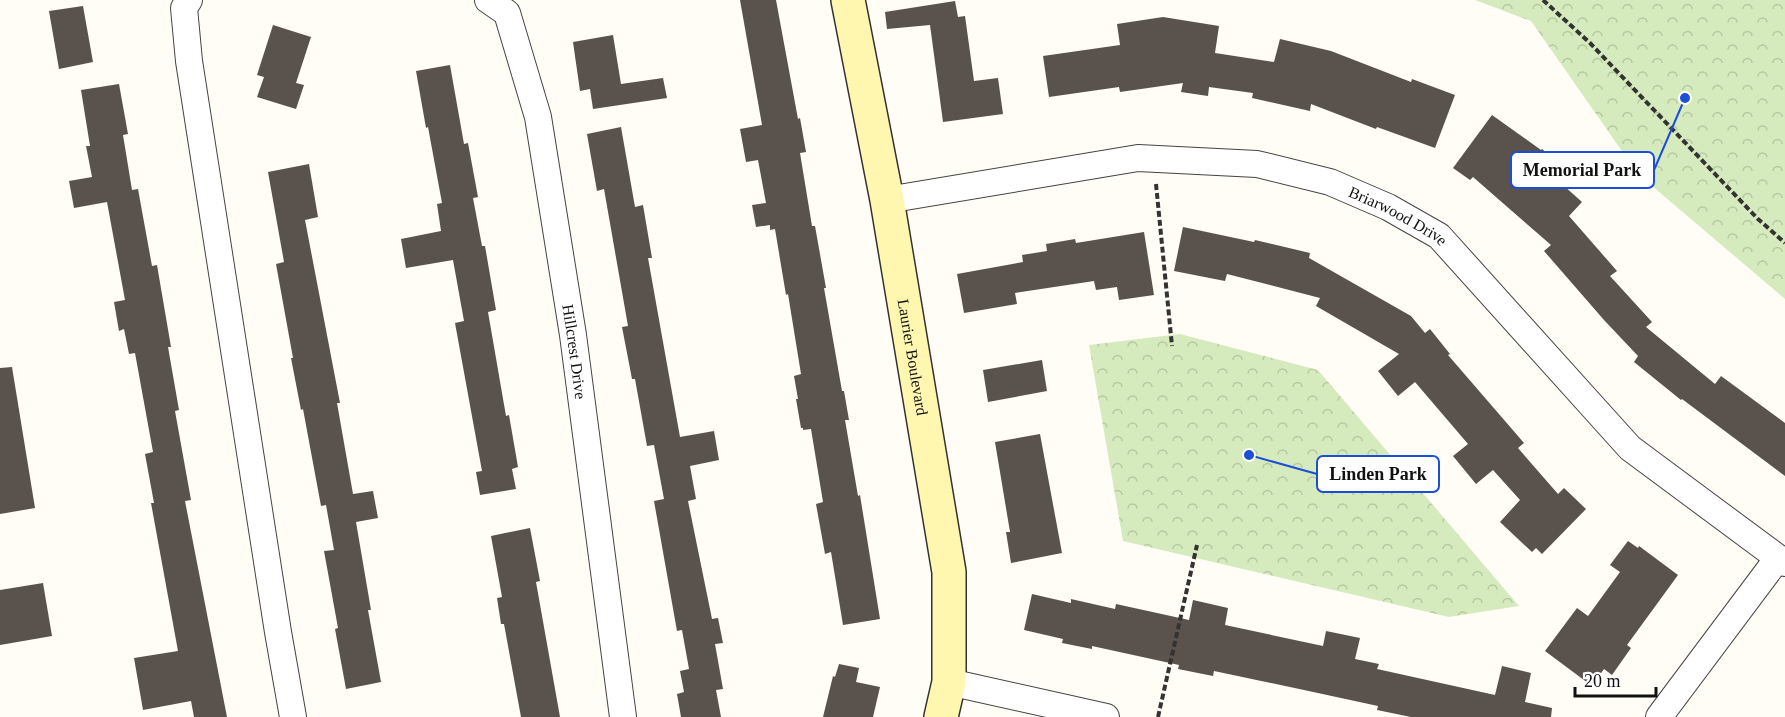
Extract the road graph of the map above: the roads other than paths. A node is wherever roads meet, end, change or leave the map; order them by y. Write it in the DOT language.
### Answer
graph roads {
  1 [pos="189,0"];
  2 [pos="488,0"];
  3 [pos="848,0"];
  4 [pos="887,200"];
  5 [pos="1782,561"];
  6 [pos="949,682"];
  7 [pos="292,717"];
  8 [pos="623,717"];
  9 [pos="941,717"];
  10 [pos="1106,717"];
  11 [pos="1659,717"];
  1 -- 7 [label="street"];
  2 -- 8 [label="street, Hillcrest Drive"];
  3 -- 4 [label="street, Laurier Boulevard"];
  4 -- 5 [label="street, Briarwood Drive"];
  4 -- 6 [label="street, Laurier Boulevard"];
  5 -- 11 [label="street"];
  6 -- 9 [label="street, Laurier Boulevard"];
  6 -- 10 [label="street"];
}
